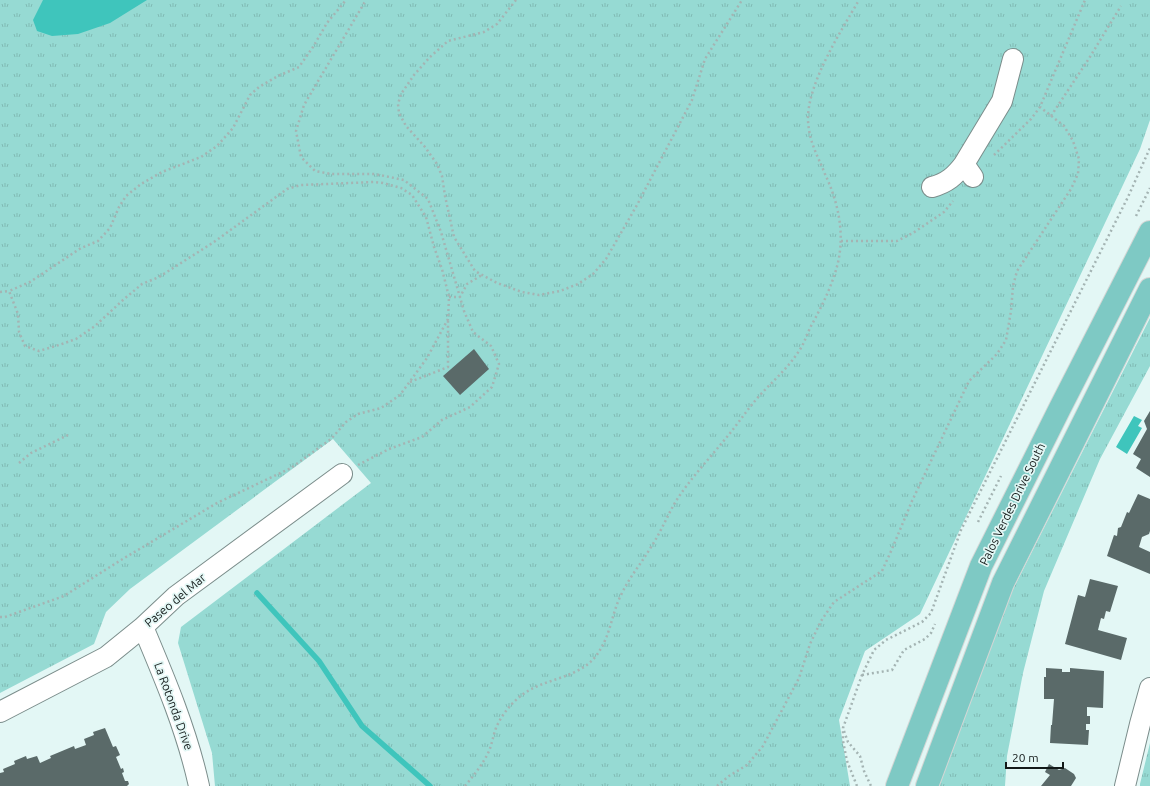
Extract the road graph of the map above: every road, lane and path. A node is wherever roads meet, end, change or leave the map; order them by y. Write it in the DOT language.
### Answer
graph roads {
  1 [pos="346,0"];
  2 [pos="366,0"];
  3 [pos="516,0"];
  4 [pos="742,0"];
  5 [pos="859,0"];
  6 [pos="1121,6"];
  7 [pos="1013,59"];
  8 [pos="1040,107"];
  9 [pos="1051,116"];
  10 [pos="1150,148"];
  11 [pos="932,187"];
  12 [pos="1150,232"];
  13 [pos="482,275"];
  14 [pos="1150,289"];
  15 [pos="10,291"];
  16 [pos="0,292"];
  17 [pos="449,296"];
  18 [pos="460,297"];
  19 [pos="448,319"];
  20 [pos="410,382"];
  21 [pos="68,435"];
  22 [pos="19,463"];
  23 [pos="342,474"];
  24 [pos="0,617"];
  25 [pos="143,627"];
  26 [pos="1150,688"];
  27 [pos="0,712"];
  28 [pos="843,728"];
  29 [pos="199,786"];
  30 [pos="465,786"];
  31 [pos="717,786"];
  32 [pos="857,786"];
  33 [pos="871,786"];
  34 [pos="897,786"];
  35 [pos="927,786"];
  36 [pos="1125,786"];
  1 -- 15 [label="path"];
  2 -- 18 [label="path"];
  3 -- 13 [label="path"];
  4 -- 13 [label="path"];
  5 -- 30 [label="path"];
  6 -- 9 [label="path"];
  7 -- 11 [label="street"];
  8 -- 9 [label="path"];
  9 -- 31 [label="path"];
  10 -- 28 [label="path"];
  12 -- 34 [label="main road, Palos Verdes Drive South"];
  13 -- 18 [label="path"];
  14 -- 35 [label="main road"];
  15 -- 16 [label="path"];
  15 -- 17 [label="path"];
  17 -- 18 [label="path"];
  17 -- 19 [label="path"];
  18 -- 23 [label="path"];
  19 -- 20 [label="path"];
  19 -- 20 [label="path"];
  20 -- 24 [label="path"];
  21 -- 22 [label="path"];
  23 -- 25 [label="street, Paseo del Mar"];
  25 -- 27 [label="street, Paseo del Mar"];
  25 -- 29 [label="street, La Rotonda Drive"];
  26 -- 36 [label="street"];
  28 -- 32 [label="path"];
  28 -- 33 [label="path"];
}
